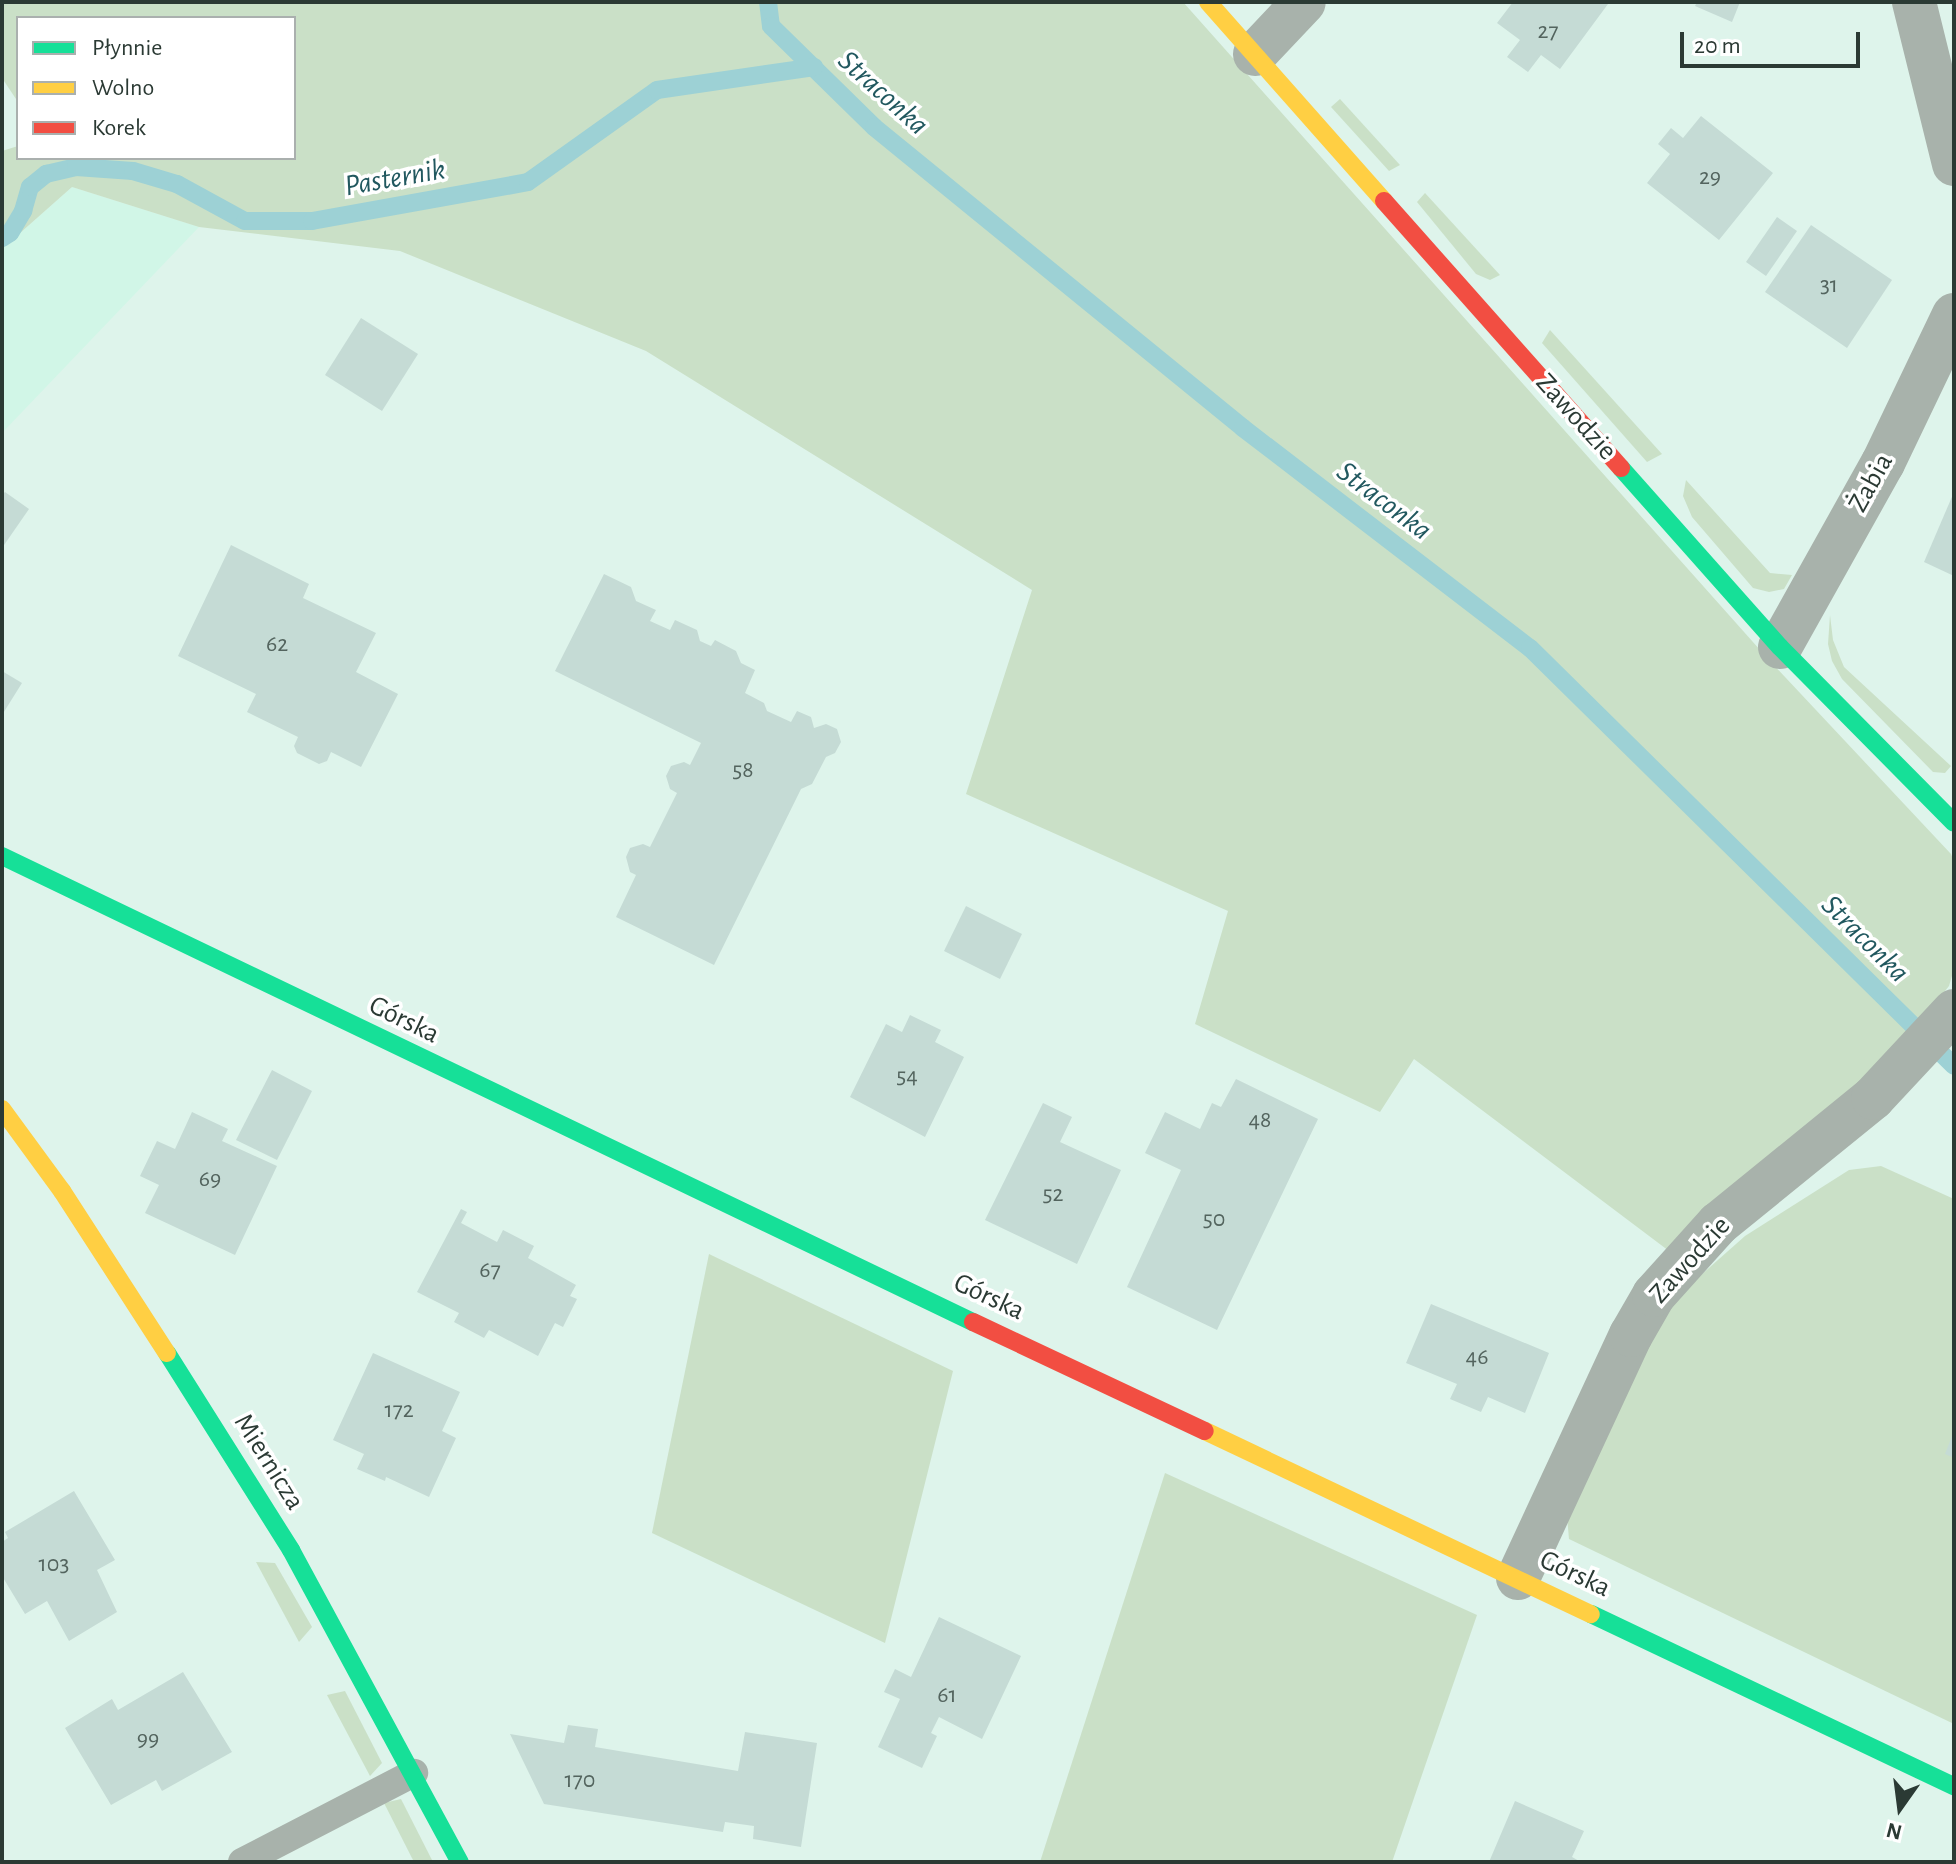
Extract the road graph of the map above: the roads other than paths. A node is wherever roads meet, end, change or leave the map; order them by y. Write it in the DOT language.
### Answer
graph roads {
  1 [pos="1208,2"];
  2 [pos="1304,2"];
  3 [pos="1914,2"];
  4 [pos="1255,54"];
  5 [pos="1954,164"];
  6 [pos="1954,315"];
  7 [pos="1780,647"];
  8 [pos="1954,823"];
  9 [pos="2,856"];
  10 [pos="1950,1015"];
  11 [pos="2,1109"];
  12 [pos="1518,1578"];
  13 [pos="414,1773"];
  14 [pos="1954,1786"];
  15 [pos="242,1862"];
  16 [pos="460,1862"];
  1 -- 4 [label="street, Zawodzie"];
  2 -- 4 [label="street"];
  3 -- 5 [label="street"];
  4 -- 7 [label="street, Zawodzie"];
  6 -- 7 [label="street, Żabia"];
  7 -- 8 [label="street, Zawodzie"];
  9 -- 12 [label="street, Górska"];
  10 -- 12 [label="street, Zawodzie"];
  11 -- 13 [label="street, Miernicza"];
  12 -- 14 [label="street, Górska"];
  13 -- 15 [label="lane"];
  13 -- 16 [label="street, Miernicza"];
}
